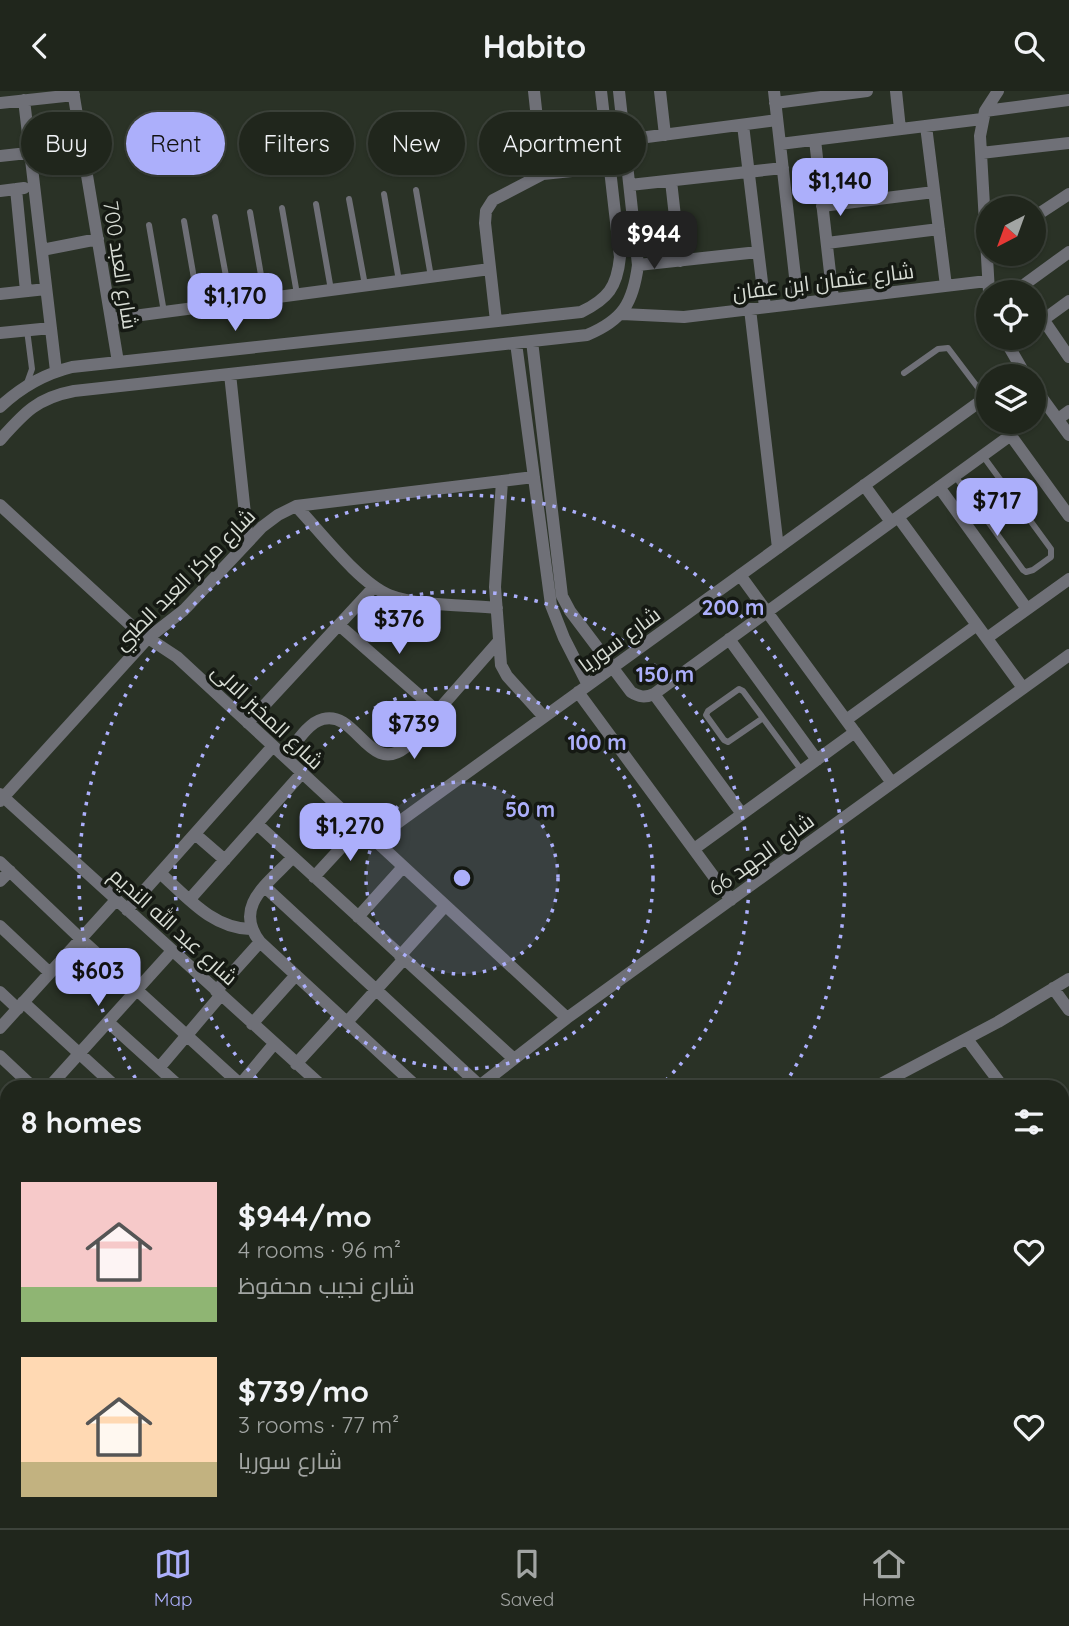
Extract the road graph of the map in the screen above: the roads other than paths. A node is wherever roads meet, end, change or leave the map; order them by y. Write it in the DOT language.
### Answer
graph roads {
  1 [pos="534,91"];
  2 [pos="601,91"];
  3 [pos="619,91"];
  4 [pos="660,91"];
  5 [pos="867,91"];
  6 [pos="896,91"];
  7 [pos="998,91"];
  8 [pos="853,92"];
  9 [pos="74,93"];
  10 [pos="775,97"];
  11 [pos="1068,97"];
  12 [pos="24,100"];
  13 [pos="0,103"];
  14 [pos="25,112"];
  15 [pos="77,112"];
  16 [pos="536,112"];
  17 [pos="603,112"];
  18 [pos="621,112"];
  19 [pos="984,115"];
  20 [pos="777,120"];
  21 [pos="743,125"];
  22 [pos="926,126"];
  23 [pos="900,129"];
  24 [pos="665,135"];
  25 [pos="646,137"];
  26 [pos="814,140"];
  27 [pos="1069,143"];
  28 [pos="780,144"];
  29 [pos="981,153"];
  30 [pos="21,154"];
  31 [pos="0,156"];
  32 [pos="783,168"];
  33 [pos="749,172"];
  34 [pos="33,175"];
  35 [pos="87,175"];
  36 [pos="541,175"];
  37 [pos="611,175"];
  38 [pos="629,175"];
  39 [pos="671,181"];
  40 [pos="630,185"];
  41 [pos="34,187"];
  42 [pos="16,189"];
  43 [pos="416,190"];
  44 [pos="0,191"];
  45 [pos="934,191"];
  46 [pos="384,194"];
  47 [pos="1069,194"];
  48 [pos="984,196"];
  49 [pos="349,199"];
  50 [pos="316,204"];
  51 [pos="822,206"];
  52 [pos="282,208"];
  53 [pos="1046,209"];
  54 [pos="250,212"];
  55 [pos="215,217"];
  56 [pos="184,221"];
  57 [pos="149,225"];
  58 [pos="939,229"];
  59 [pos="98,239"];
  60 [pos="827,243"];
  61 [pos="42,250"];
  62 [pos="758,252"];
  63 [pos="1069,252"];
  64 [pos="680,261"];
  65 [pos="638,265"];
  66 [pos="490,269"];
  67 [pos="431,277"];
  68 [pos="1034,280"];
  69 [pos="399,281"];
  70 [pos="365,285"];
  71 [pos="946,286"];
  72 [pos="976,287"];
  73 [pos="46,289"];
  74 [pos="331,290"];
  75 [pos="26,291"];
  76 [pos="0,293"];
  77 [pos="297,294"];
  78 [pos="265,298"];
  79 [pos="833,299"];
  80 [pos="1069,301"];
  81 [pos="231,303"];
  82 [pos="798,303"];
  83 [pos="200,307"];
  84 [pos="765,307"];
  85 [pos="751,309"];
  86 [pos="164,312"];
  87 [pos="622,314"];
  88 [pos="1046,318"];
  89 [pos="111,319"];
  90 [pos="496,321"];
  91 [pos="1046,323"];
  92 [pos="51,328"];
  93 [pos="27,330"];
  94 [pos="0,333"];
  95 [pos="533,341"];
  96 [pos="516,343"];
  97 [pos="1069,355"];
  98 [pos="118,362"];
  99 [pos="55,371"];
  100 [pos="904,373"];
  101 [pos="230,374"];
  102 [pos="27,384"];
  103 [pos="976,385"];
  104 [pos="1046,403"];
  105 [pos="0,407"];
  106 [pos="976,407"];
  107 [pos="1069,411"];
  108 [pos="1058,419"];
  109 [pos="1011,435"];
  110 [pos="1069,435"];
  111 [pos="0,440"];
  112 [pos="983,456"];
  113 [pos="955,476"];
  114 [pos="534,477"];
  115 [pos="502,481"];
  116 [pos="864,485"];
  117 [pos="939,487"];
  118 [pos="0,505"];
  119 [pos="296,506"];
  120 [pos="1069,516"];
  121 [pos="895,519"];
  122 [pos="248,542"];
  123 [pos="778,548"];
  124 [pos="740,575"];
  125 [pos="1069,579"];
  126 [pos="374,587"];
  127 [pos="497,608"];
  128 [pos="1027,609"];
  129 [pos="767,612"];
  130 [pos="339,625"];
  131 [pos="977,625"];
  132 [pos="148,638"];
  133 [pos="987,638"];
  134 [pos="729,639"];
  135 [pos="499,641"];
  136 [pos="1069,655"];
  137 [pos="613,667"];
  138 [pos="583,688"];
  139 [pos="1023,688"];
  140 [pos="654,694"];
  141 [pos="437,711"];
  142 [pos="544,717"];
  143 [pos="763,718"];
  144 [pos="846,720"];
  145 [pos="248,723"];
  146 [pos="855,732"];
  147 [pos="273,746"];
  148 [pos="285,757"];
  149 [pos="817,760"];
  150 [pos="802,771"];
  151 [pos="302,773"];
  152 [pos="892,783"];
  153 [pos="1,797"];
  154 [pos="742,814"];
  155 [pos="257,824"];
  156 [pos="360,827"];
  157 [pos="195,834"];
  158 [pos="374,840"];
  159 [pos="694,849"];
  160 [pos="293,857"];
  161 [pos="225,860"];
  162 [pos="5,866"];
  163 [pos="403,867"];
  164 [pos="160,873"];
  165 [pos="314,877"];
  166 [pos="0,881"];
  167 [pos="265,887"];
  168 [pos="190,899"];
  169 [pos="117,900"];
  170 [pos="731,900"];
  171 [pos="445,906"];
  172 [pos="127,910"];
  173 [pos="358,917"];
  174 [pos="0,926"];
  175 [pos="250,929"];
  176 [pos="81,939"];
  177 [pos="260,942"];
  178 [pos="172,951"];
  179 [pos="402,957"];
  180 [pos="50,973"];
  181 [pos="296,975"];
  182 [pos="1069,979"];
  183 [pos="1053,988"];
  184 [pos="136,990"];
  185 [pos="376,990"];
  186 [pos="0,992"];
  187 [pos="219,993"];
  188 [pos="21,1005"];
  189 [pos="1069,1010"];
  190 [pos="344,1019"];
  191 [pos="567,1019"];
  192 [pos="108,1021"];
  193 [pos="252,1024"];
  194 [pos="0,1028"];
  195 [pos="186,1036"];
  196 [pos="967,1039"];
  197 [pos="274,1044"];
  198 [pos="79,1053"];
  199 [pos="0,1056"];
  200 [pos="514,1059"];
  201 [pos="296,1064"];
  202 [pos="159,1068"];
  203 [pos="26,1080"];
  204 [pos="55,1080"];
  205 [pos="108,1080"];
  206 [pos="172,1080"];
  207 [pos="233,1080"];
  208 [pos="244,1080"];
  209 [pos="315,1080"];
  210 [pos="410,1080"];
  211 [pos="472,1080"];
  212 [pos="486,1080"];
  213 [pos="888,1080"];
  214 [pos="997,1080"];
  1 -- 16 [label="street"];
  2 -- 17 [label="street"];
  3 -- 18 [label="street"];
  4 -- 24 [label="street"];
  5 -- 8 [label="street"];
  6 -- 23 [label="street"];
  7 -- 19 [label="street"];
  8 -- 10 [label="street"];
  9 -- 12 [label="street"];
  9 -- 15 [label="street, شارع العبد 700"];
  10 -- 20 [label="street"];
  11 -- 19 [label="street"];
  12 -- 13 [label="street"];
  12 -- 14 [label="street"];
  19 -- 22 [label="street"];
  19 -- 29 [label="street"];
  20 -- 21 [label="street"];
  20 -- 28 [label="street"];
  21 -- 24 [label="street"];
  21 -- 33 [label="street"];
  22 -- 23 [label="street"];
  22 -- 45 [label="street"];
  23 -- 26 [label="street"];
  24 -- 25 [label="street"];
  26 -- 28 [label="street"];
  26 -- 51 [label="street"];
  27 -- 29 [label="street"];
  28 -- 32 [label="street"];
  29 -- 48 [label="street"];
  30 -- 31 [label="street"];
  32 -- 33 [label="street"];
  32 -- 82 [label="street"];
  33 -- 39 [label="street"];
  33 -- 62 [label="street"];
  34 -- 41 [label="street"];
  35 -- 59 [label="street, شارع العبد 700"];
  36 -- 66 [label="street"];
  37 -- 90 [label="street"];
  38 -- 40 [label="street"];
  39 -- 40 [label="street"];
  39 -- 64 [label="street"];
  40 -- 65 [label="street"];
  41 -- 42 [label="street"];
  41 -- 61 [label="street"];
  42 -- 44 [label="street"];
  42 -- 75 [label="street"];
  43 -- 67 [label="lane"];
  45 -- 51 [label="street"];
  45 -- 58 [label="street"];
  46 -- 69 [label="lane"];
  47 -- 53 [label="street"];
  49 -- 70 [label="lane"];
  50 -- 74 [label="lane"];
  51 -- 60 [label="street"];
  52 -- 77 [label="lane"];
  54 -- 78 [label="lane"];
  55 -- 81 [label="lane"];
  56 -- 83 [label="lane"];
  57 -- 86 [label="lane"];
  58 -- 60 [label="street"];
  58 -- 71 [label="street"];
  59 -- 61 [label="street"];
  59 -- 89 [label="street, شارع العبد 700"];
  60 -- 79 [label="street"];
  61 -- 73 [label="street"];
  62 -- 64 [label="street"];
  62 -- 84 [label="street"];
  63 -- 68 [label="street"];
  64 -- 65 [label="street"];
  65 -- 87 [label="street"];
  66 -- 67 [label="street"];
  66 -- 90 [label="street"];
  67 -- 69 [label="street"];
  69 -- 70 [label="street"];
  70 -- 74 [label="street"];
  71 -- 72 [label="street, شارع عثمان ابن عفان"];
  71 -- 79 [label="street, شارع عثمان ابن عفان"];
  73 -- 75 [label="street"];
  73 -- 92 [label="street"];
  74 -- 77 [label="street"];
  75 -- 76 [label="street"];
  77 -- 78 [label="street"];
  78 -- 81 [label="street"];
  79 -- 82 [label="street, شارع عثمان ابن عفان"];
  80 -- 88 [label="street"];
  81 -- 83 [label="street"];
  82 -- 84 [label="street, شارع عثمان ابن عفان"];
  83 -- 86 [label="street"];
  84 -- 85 [label="street, شارع عثمان ابن عفان"];
  85 -- 87 [label="street, شارع عثمان ابن عفان"];
  85 -- 123 [label="street"];
  86 -- 89 [label="street"];
  87 -- 95 [label="street"];
  89 -- 98 [label="street, شارع العبد 700"];
  90 -- 98 [label="street"];
  91 -- 97 [label="street"];
  92 -- 93 [label="street"];
  92 -- 99 [label="street"];
  93 -- 94 [label="street"];
  93 -- 102 [label="lane"];
  95 -- 96 [label="street"];
  95 -- 137 [label="street"];
  96 -- 101 [label="street"];
  96 -- 114 [label="street"];
  98 -- 99 [label="street"];
  99 -- 102 [label="street"];
  100 -- 103 [label="lane"];
  101 -- 111 [label="street"];
  101 -- 122 [label="street"];
  102 -- 105 [label="street"];
  104 -- 108 [label="street"];
  106 -- 116 [label="street, شارع سوريا"];
  107 -- 108 [label="street"];
  108 -- 110 [label="street"];
  109 -- 112 [label="street"];
  109 -- 120 [label="street"];
  112 -- 113 [label="street"];
  112 -- 113 [label="lane"];
  113 -- 117 [label="street"];
  114 -- 115 [label="street, شارع مركز العبد الطبي"];
  114 -- 138 [label="street"];
  115 -- 119 [label="street, شارع مركز العبد الطبي"];
  115 -- 127 [label="street"];
  116 -- 121 [label="street"];
  116 -- 123 [label="street, شارع سوريا"];
  117 -- 121 [label="street"];
  117 -- 128 [label="street"];
  118 -- 132 [label="street, شارع المخبز الالى"];
  119 -- 122 [label="street, شارع مركز العبد الطبي"];
  119 -- 126 [label="street"];
  121 -- 129 [label="street"];
  121 -- 131 [label="street"];
  122 -- 132 [label="street, شارع مركز العبد الطبي"];
  123 -- 124 [label="street, شارع سوريا"];
  124 -- 129 [label="street"];
  124 -- 137 [label="street, شارع سوريا"];
  125 -- 128 [label="street"];
  126 -- 127 [label="street"];
  126 -- 130 [label="street"];
  127 -- 135 [label="street"];
  128 -- 133 [label="street"];
  129 -- 134 [label="street"];
  129 -- 144 [label="street"];
  130 -- 141 [label="street"];
  130 -- 145 [label="street"];
  131 -- 133 [label="street"];
  131 -- 144 [label="street"];
  132 -- 145 [label="street, شارع المخبز الالى"];
  132 -- 153 [label="street, شارع مركز العبد الطبي"];
  133 -- 139 [label="street"];
  134 -- 140 [label="street"];
  134 -- 149 [label="street"];
  135 -- 141 [label="street"];
  135 -- 142 [label="street"];
  136 -- 139 [label="street, شارع الجهد 66"];
  137 -- 138 [label="street, شارع سوريا"];
  137 -- 140 [label="street"];
  138 -- 142 [label="street, شارع سوريا"];
  138 -- 159 [label="street"];
  139 -- 152 [label="street, شارع الجهد 66"];
  140 -- 154 [label="street"];
  141 -- 148 [label="street"];
  142 -- 158 [label="street, شارع سوريا"];
  143 -- 143 [label="lane"];
  143 -- 150 [label="lane"];
  144 -- 146 [label="street"];
  145 -- 147 [label="street, شارع المخبز الالى"];
  146 -- 149 [label="street"];
  146 -- 152 [label="street"];
  147 -- 148 [label="street, شارع المخبز الالى"];
  147 -- 157 [label="street"];
  148 -- 151 [label="street, شارع المخبز الالى"];
  149 -- 150 [label="street"];
  150 -- 154 [label="street"];
  151 -- 155 [label="street"];
  151 -- 156 [label="street, شارع المخبز الالى"];
  152 -- 170 [label="street, شارع الجهد 66"];
  153 -- 169 [label="street, شارع عبد الله النديم"];
  154 -- 159 [label="street"];
  155 -- 160 [label="street"];
  155 -- 161 [label="street"];
  156 -- 158 [label="street, شارع المخبز الالى"];
  156 -- 165 [label="street"];
  157 -- 161 [label="street"];
  157 -- 164 [label="street"];
  158 -- 163 [label="street, شارع المخبز الالى"];
  159 -- 170 [label="street"];
  160 -- 165 [label="street"];
  160 -- 167 [label="street"];
  161 -- 168 [label="street"];
  162 -- 166 [label="street"];
  162 -- 176 [label="street"];
  163 -- 171 [label="street, شارع المخبز الالى"];
  163 -- 173 [label="street"];
  164 -- 168 [label="street"];
  164 -- 172 [label="street"];
  165 -- 173 [label="street"];
  167 -- 175 [label="street"];
  167 -- 185 [label="street"];
  168 -- 175 [label="street"];
  169 -- 172 [label="street, شارع عبد الله النديم"];
  169 -- 176 [label="street"];
  170 -- 191 [label="street, شارع الجهد 66"];
  171 -- 179 [label="street"];
  171 -- 191 [label="street, شارع المخبز الالى"];
  172 -- 178 [label="street, شارع عبد الله النديم"];
  173 -- 179 [label="street"];
  174 -- 180 [label="street"];
  175 -- 177 [label="street"];
  176 -- 180 [label="street"];
  176 -- 184 [label="street"];
  177 -- 181 [label="street"];
  177 -- 187 [label="street"];
  178 -- 184 [label="street"];
  178 -- 187 [label="street, شارع عبد الله النديم"];
  179 -- 185 [label="street"];
  179 -- 200 [label="street"];
  180 -- 188 [label="street"];
  181 -- 190 [label="street"];
  181 -- 193 [label="street"];
  182 -- 183 [label="street"];
  183 -- 189 [label="street"];
  183 -- 196 [label="street"];
  184 -- 192 [label="street"];
  184 -- 195 [label="street"];
  185 -- 190 [label="street"];
  185 -- 211 [label="street"];
  186 -- 188 [label="street"];
  187 -- 193 [label="street, شارع عبد الله النديم"];
  187 -- 195 [label="street"];
  188 -- 194 [label="street"];
  188 -- 198 [label="street"];
  190 -- 201 [label="street"];
  190 -- 210 [label="street"];
  191 -- 200 [label="street, شارع الجهد 66"];
  192 -- 198 [label="street"];
  192 -- 202 [label="street"];
  193 -- 197 [label="street, شارع عبد الله النديم"];
  195 -- 202 [label="street"];
  195 -- 207 [label="street"];
  196 -- 213 [label="street"];
  196 -- 214 [label="street"];
  197 -- 201 [label="street, شارع عبد الله النديم"];
  197 -- 208 [label="street"];
  198 -- 204 [label="street"];
  198 -- 205 [label="street"];
  199 -- 203 [label="street"];
  200 -- 212 [label="street, شارع الجهد 66"];
  201 -- 209 [label="street, شارع عبد الله النديم"];
  202 -- 206 [label="street"];
}
